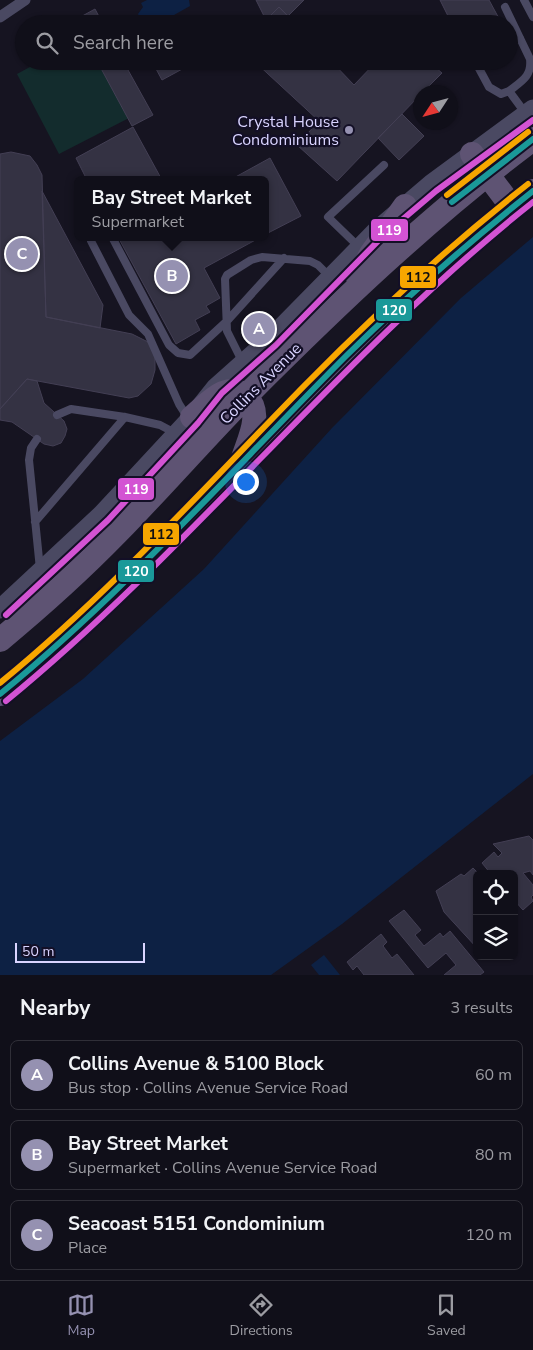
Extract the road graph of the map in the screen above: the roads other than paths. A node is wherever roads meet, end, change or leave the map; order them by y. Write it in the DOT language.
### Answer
graph roads {
  1 [pos="25,0"];
  2 [pos="524,0"];
  3 [pos="505,7"];
  4 [pos="509,15"];
  5 [pos="533,17"];
  6 [pos="0,18"];
  7 [pos="518,34"];
  8 [pos="520,38"];
  9 [pos="479,70"];
  10 [pos="509,91"];
  11 [pos="529,112"];
  12 [pos="533,139"];
  13 [pos="472,154"];
  14 [pos="384,165"];
  15 [pos="487,174"];
  16 [pos="533,191"];
  17 [pos="405,206"];
  18 [pos="512,207"];
  19 [pos="91,241"];
  20 [pos="114,241"];
  21 [pos="361,248"];
  22 [pos="284,258"];
  23 [pos="332,278"];
  24 [pos="351,293"];
  25 [pos="227,321"];
  26 [pos="243,363"];
  27 [pos="246,396"];
  28 [pos="57,414"];
  29 [pos="125,417"];
  30 [pos="186,424"];
  31 [pos="37,439"];
  32 [pos="242,462"];
  33 [pos="35,522"];
  34 [pos="41,573"];
  35 [pos="0,609"];
  36 [pos="0,640"];
  37 [pos="0,694"];
  1 -- 6 [label="street"];
  2 -- 5 [label="lane"];
  3 -- 4 [label="lane"];
  7 -- 8 [label="lane"];
  8 -- 10 [label="lane"];
  9 -- 10 [label="lane"];
  10 -- 11 [label="lane"];
  11 -- 13 [label="street"];
  12 -- 15 [label="main road, Collins Avenue"];
  13 -- 15 [label="main road"];
  13 -- 17 [label="street"];
  14 -- 21 [label="lane"];
  15 -- 18 [label="main road"];
  15 -- 24 [label="main road, Collins Avenue"];
  16 -- 18 [label="main road"];
  17 -- 21 [label="street"];
  17 -- 24 [label="main road"];
  18 -- 32 [label="main road"];
  19 -- 30 [label="lane"];
  20 -- 25 [label="lane"];
  21 -- 23 [label="street"];
  22 -- 23 [label="lane"];
  22 -- 25 [label="lane"];
  22 -- 25 [label="lane"];
  23 -- 26 [label="street"];
  24 -- 27 [label="main road, Collins Avenue"];
  25 -- 26 [label="lane"];
  26 -- 30 [label="street"];
  27 -- 30 [label="main road"];
  27 -- 32 [label="main road"];
  27 -- 36 [label="main road, Collins Avenue"];
  28 -- 29 [label="lane"];
  29 -- 30 [label="lane"];
  29 -- 33 [label="lane"];
  30 -- 34 [label="street"];
  31 -- 33 [label="lane"];
  32 -- 37 [label="main road"];
  33 -- 34 [label="lane"];
  34 -- 35 [label="street"];
}
